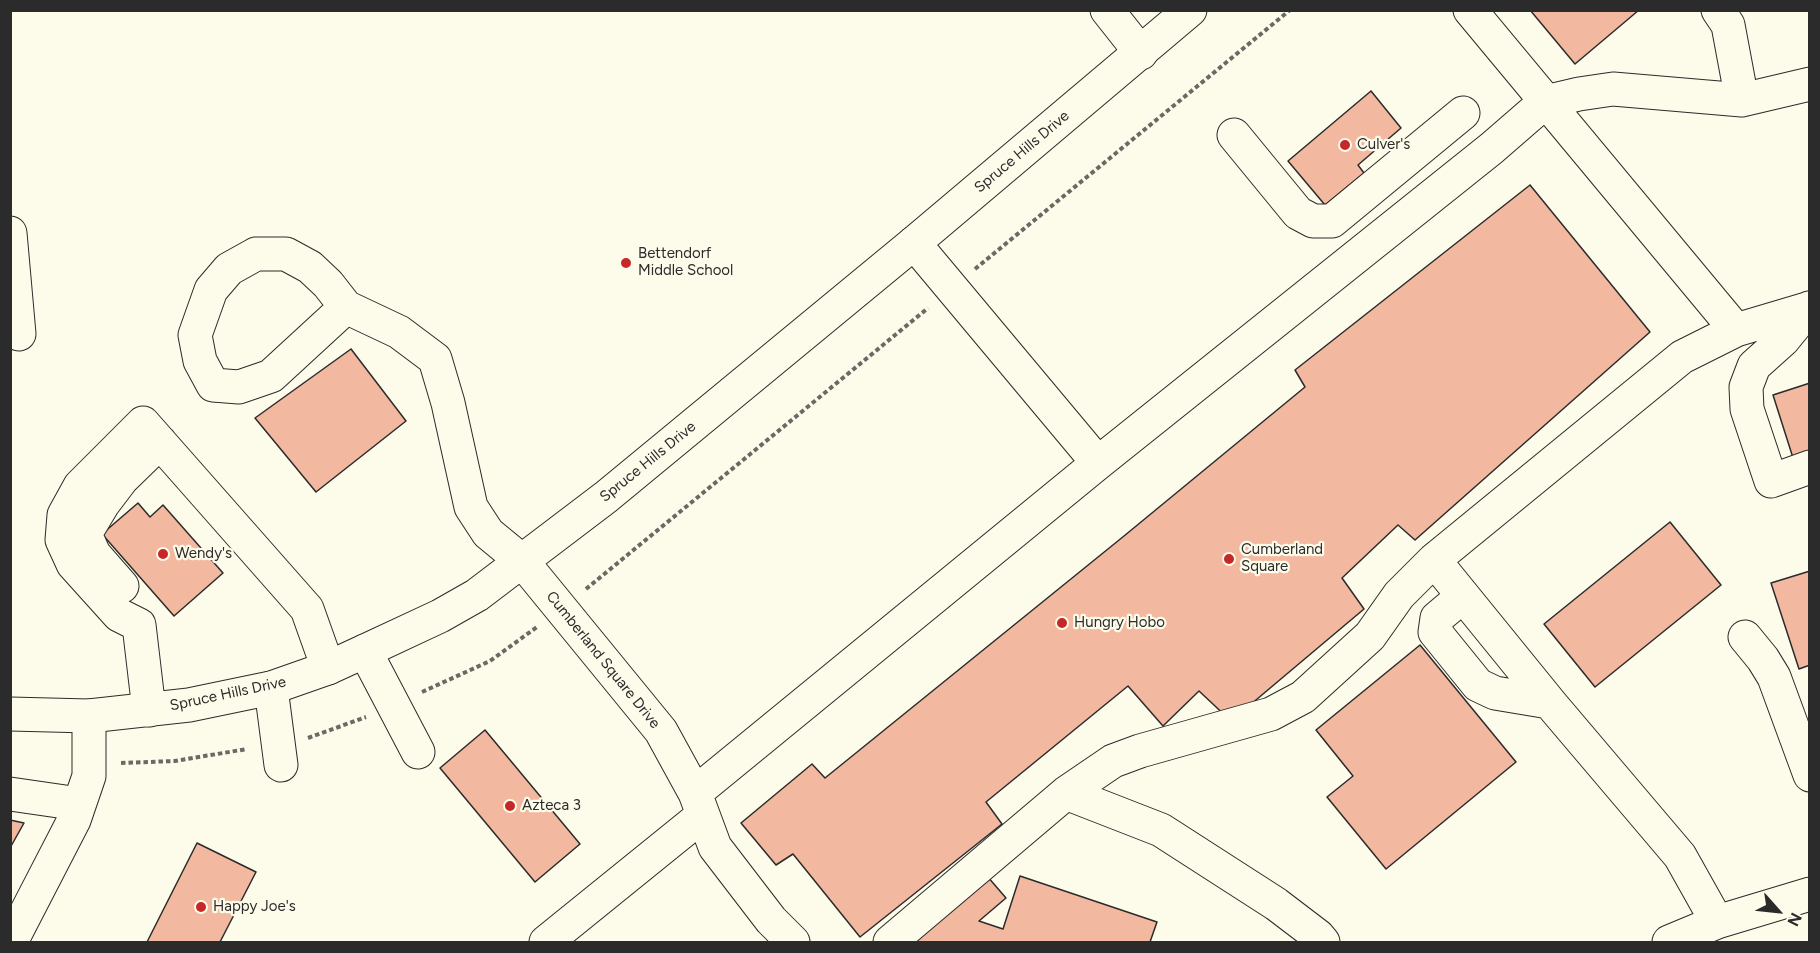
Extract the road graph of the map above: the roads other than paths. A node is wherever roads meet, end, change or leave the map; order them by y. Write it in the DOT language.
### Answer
graph roads {
  1 [pos="1107,10"];
  2 [pos="1190,10"];
  3 [pos="1470,10"];
  4 [pos="1718,10"];
  5 [pos="1141,53"];
  6 [pos="1809,84"];
  7 [pos="1742,100"];
  8 [pos="1545,102"];
  9 [pos="1463,113"];
  10 [pos="1234,135"];
  11 [pos="10,233"];
  12 [pos="914,243"];
  13 [pos="346,308"];
  14 [pos="1809,308"];
  15 [pos="1736,330"];
  16 [pos="20,334"];
  17 [pos="1098,463"];
  18 [pos="1809,467"];
  19 [pos="1434,560"];
  20 [pos="522,561"];
  21 [pos="1462,596"];
  22 [pos="1745,637"];
  23 [pos="365,651"];
  24 [pos="328,668"];
  25 [pos="271,688"];
  26 [pos="1549,702"];
  27 [pos="149,710"];
  28 [pos="10,714"];
  29 [pos="89,716"];
  30 [pos="418,752"];
  31 [pos="281,765"];
  32 [pos="1809,776"];
  33 [pos="1066,793"];
  34 [pos="10,794"];
  35 [pos="80,804"];
  36 [pos="699,804"];
  37 [pos="1809,894"];
  38 [pos="1717,922"];
  39 [pos="11,942"];
  40 [pos="546,942"];
  41 [pos="793,942"];
  42 [pos="890,942"];
  43 [pos="1323,942"];
  44 [pos="1668,942"];
  1 -- 5 [label="main road"];
  2 -- 5 [label="main road, Spruce Hills Drive"];
  3 -- 8 [label="main road"];
  4 -- 7 [label="main road"];
  5 -- 12 [label="main road, Spruce Hills Drive"];
  6 -- 7 [label="main road"];
  7 -- 8 [label="main road"];
  8 -- 15 [label="main road"];
  8 -- 17 [label="main road"];
  9 -- 10 [label="main road"];
  11 -- 16 [label="main road"];
  12 -- 17 [label="main road"];
  12 -- 20 [label="main road, Spruce Hills Drive"];
  13 -- 13 [label="main road"];
  13 -- 20 [label="main road, Cumberland Square Drive"];
  14 -- 15 [label="main road"];
  14 -- 18 [label="main road"];
  15 -- 19 [label="main road"];
  17 -- 36 [label="main road"];
  19 -- 21 [label="main road"];
  19 -- 33 [label="main road"];
  20 -- 23 [label="main road, Spruce Hills Drive"];
  20 -- 36 [label="main road, Cumberland Square Drive"];
  21 -- 26 [label="main road"];
  21 -- 26 [label="main road"];
  22 -- 32 [label="main road"];
  23 -- 24 [label="main road, Spruce Hills Drive"];
  23 -- 30 [label="main road"];
  24 -- 25 [label="main road, Spruce Hills Drive"];
  24 -- 27 [label="main road"];
  25 -- 27 [label="main road, Spruce Hills Drive"];
  25 -- 31 [label="main road"];
  26 -- 38 [label="main road"];
  27 -- 29 [label="main road, Spruce Hills Drive"];
  28 -- 29 [label="main road, Spruce Hills Drive"];
  29 -- 35 [label="main road"];
  33 -- 42 [label="main road"];
  33 -- 43 [label="main road"];
  34 -- 35 [label="main road"];
  35 -- 39 [label="main road"];
  36 -- 40 [label="main road"];
  36 -- 41 [label="main road, Cumberland Square Drive"];
  37 -- 38 [label="main road"];
  38 -- 44 [label="main road"];
}
